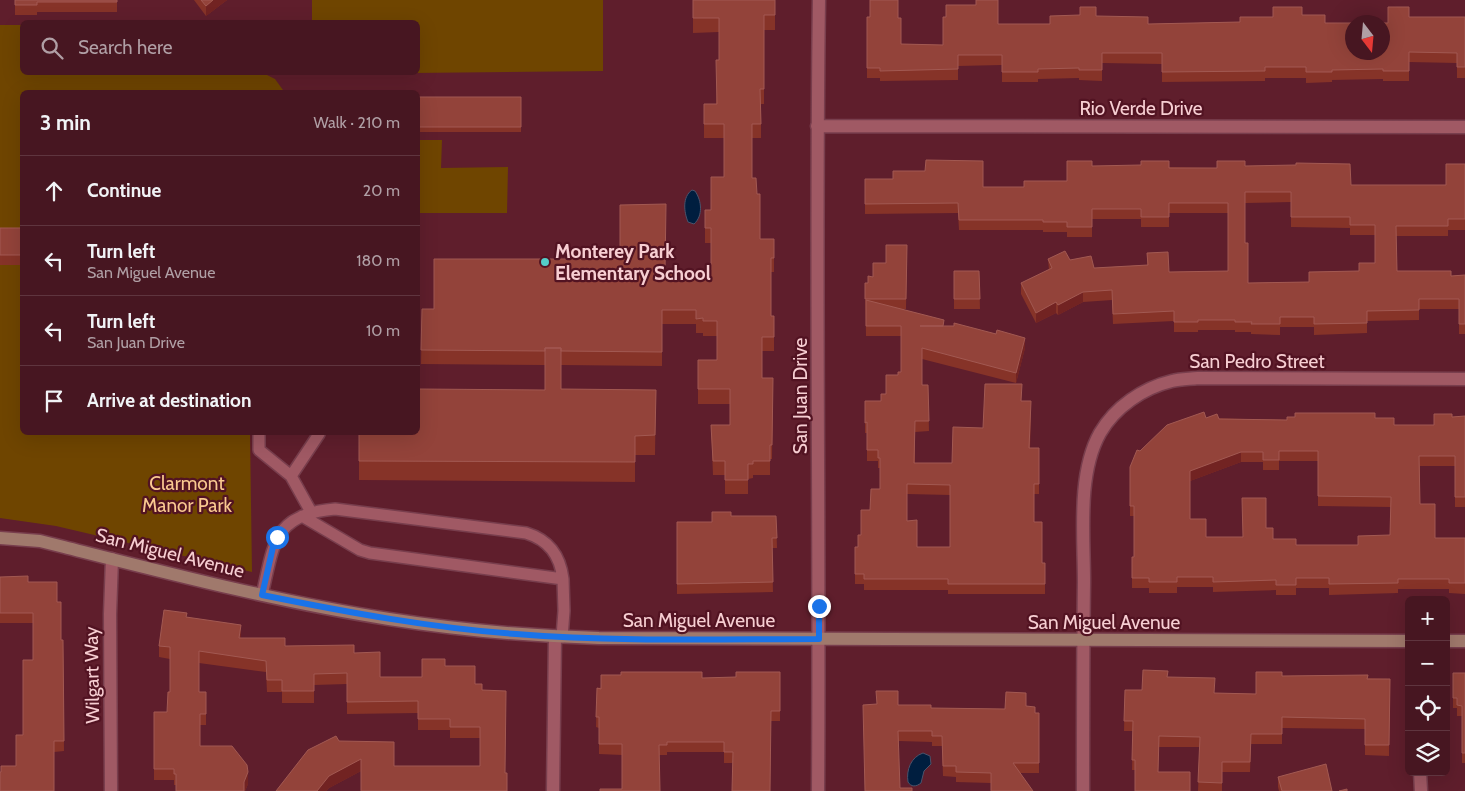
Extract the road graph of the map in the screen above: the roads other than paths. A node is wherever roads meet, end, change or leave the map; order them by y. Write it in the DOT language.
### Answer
graph roads {
  1 [pos="819,0"];
  2 [pos="818,126"];
  3 [pos="1465,127"];
  4 [pos="1465,379"];
  5 [pos="259,435"];
  6 [pos="318,435"];
  7 [pos="291,476"];
  8 [pos="306,514"];
  9 [pos="0,538"];
  10 [pos="112,559"];
  11 [pos="563,579"];
  12 [pos="262,595"];
  13 [pos="559,637"];
  14 [pos="819,639"];
  15 [pos="1083,641"];
  16 [pos="1405,641"];
  17 [pos="1450,641"];
  18 [pos="1465,641"];
  19 [pos="1420,776"];
  20 [pos="111,791"];
  21 [pos="553,791"];
  22 [pos="818,791"];
  23 [pos="1083,791"];
  24 [pos="1420,791"];
  1 -- 2 [label="street, San Juan Drive"];
  2 -- 3 [label="street, Rio Verde Drive"];
  2 -- 14 [label="street, San Juan Drive"];
  4 -- 15 [label="street, San Pedro Street"];
  5 -- 7 [label="lane"];
  6 -- 7 [label="lane"];
  7 -- 8 [label="lane"];
  8 -- 11 [label="lane"];
  8 -- 11 [label="lane"];
  8 -- 12 [label="lane"];
  9 -- 10 [label="street, San Miguel Avenue"];
  10 -- 12 [label="street, San Miguel Avenue"];
  10 -- 20 [label="street, Wilgart Way"];
  11 -- 13 [label="lane"];
  12 -- 13 [label="street, San Miguel Avenue"];
  13 -- 14 [label="street, San Miguel Avenue"];
  13 -- 21 [label="street"];
  14 -- 15 [label="street, San Miguel Avenue"];
  14 -- 22 [label="street, San Juan Drive"];
  15 -- 16 [label="street, San Miguel Avenue"];
  15 -- 23 [label="street, San Pedro Street"];
  17 -- 18 [label="street"];
  19 -- 24 [label="street"];
}
